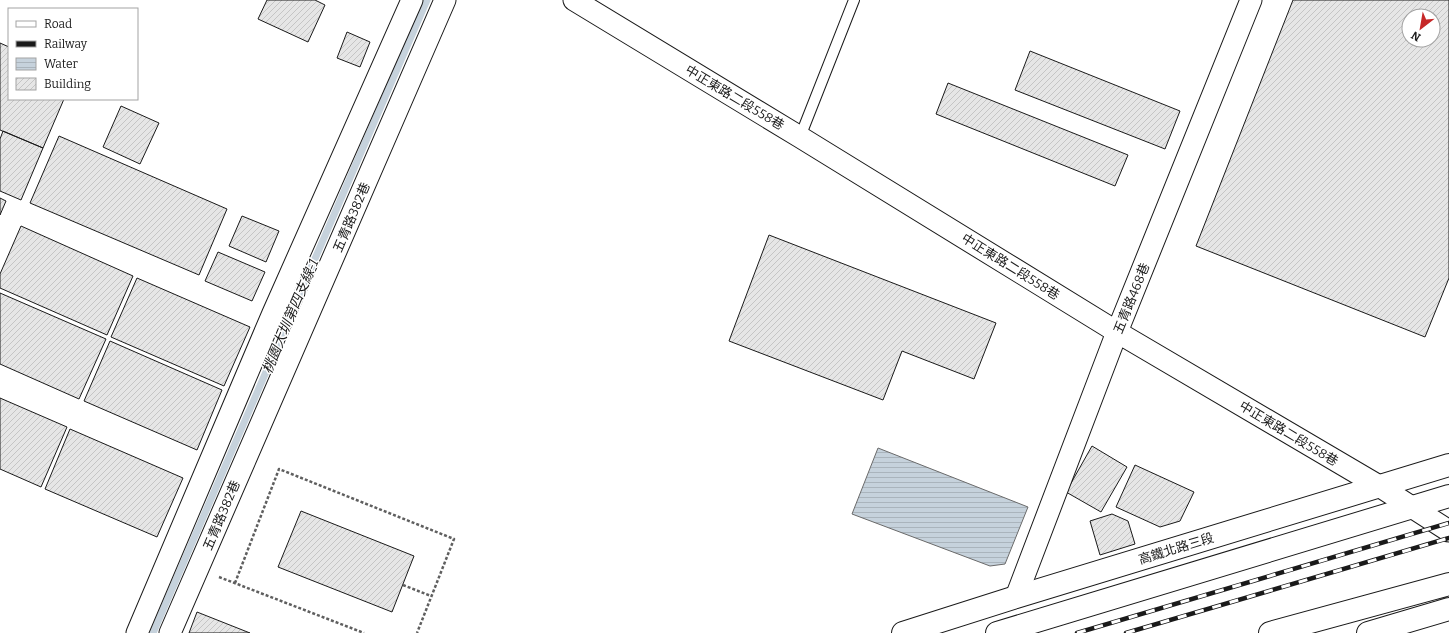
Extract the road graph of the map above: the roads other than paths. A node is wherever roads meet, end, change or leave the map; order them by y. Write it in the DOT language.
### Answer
graph roads {
  1 [pos="412,0"];
  2 [pos="445,0"];
  3 [pos="574,0"];
  4 [pos="854,0"];
  5 [pos="1251,0"];
  6 [pos="800,137"];
  7 [pos="1117,332"];
  8 [pos="1449,465"];
  9 [pos="1379,486"];
  10 [pos="1449,496"];
  11 [pos="1412,508"];
  12 [pos="1449,531"];
  13 [pos="1449,584"];
  14 [pos="1016,597"];
  15 [pos="1449,609"];
  16 [pos="138,633"];
  17 [pos="170,633"];
  18 [pos="903,633"];
  19 [pos="997,633"];
  20 [pos="1270,633"];
  21 [pos="1368,633"];
  1 -- 16 [label="street"];
  2 -- 17 [label="street, 五青路382巷"];
  3 -- 6 [label="street, 中正東路二段558巷"];
  4 -- 6 [label="lane"];
  5 -- 7 [label="street, 五青路468巷"];
  6 -- 7 [label="street, 中正東路二段558巷"];
  7 -- 9 [label="street, 中正東路二段558巷"];
  7 -- 14 [label="street, 五青路468巷"];
  8 -- 9 [label="main road, 高鐵北路三段"];
  9 -- 11 [label="street, 中正東路二段558巷"];
  9 -- 14 [label="main road, 高鐵北路三段"];
  10 -- 11 [label="main road"];
  11 -- 12 [label="street, 中正東路二段558巷"];
  11 -- 19 [label="main road"];
  13 -- 20 [label="main road"];
  14 -- 18 [label="main road, 高鐵北路三段"];
  15 -- 21 [label="main road"];
}
